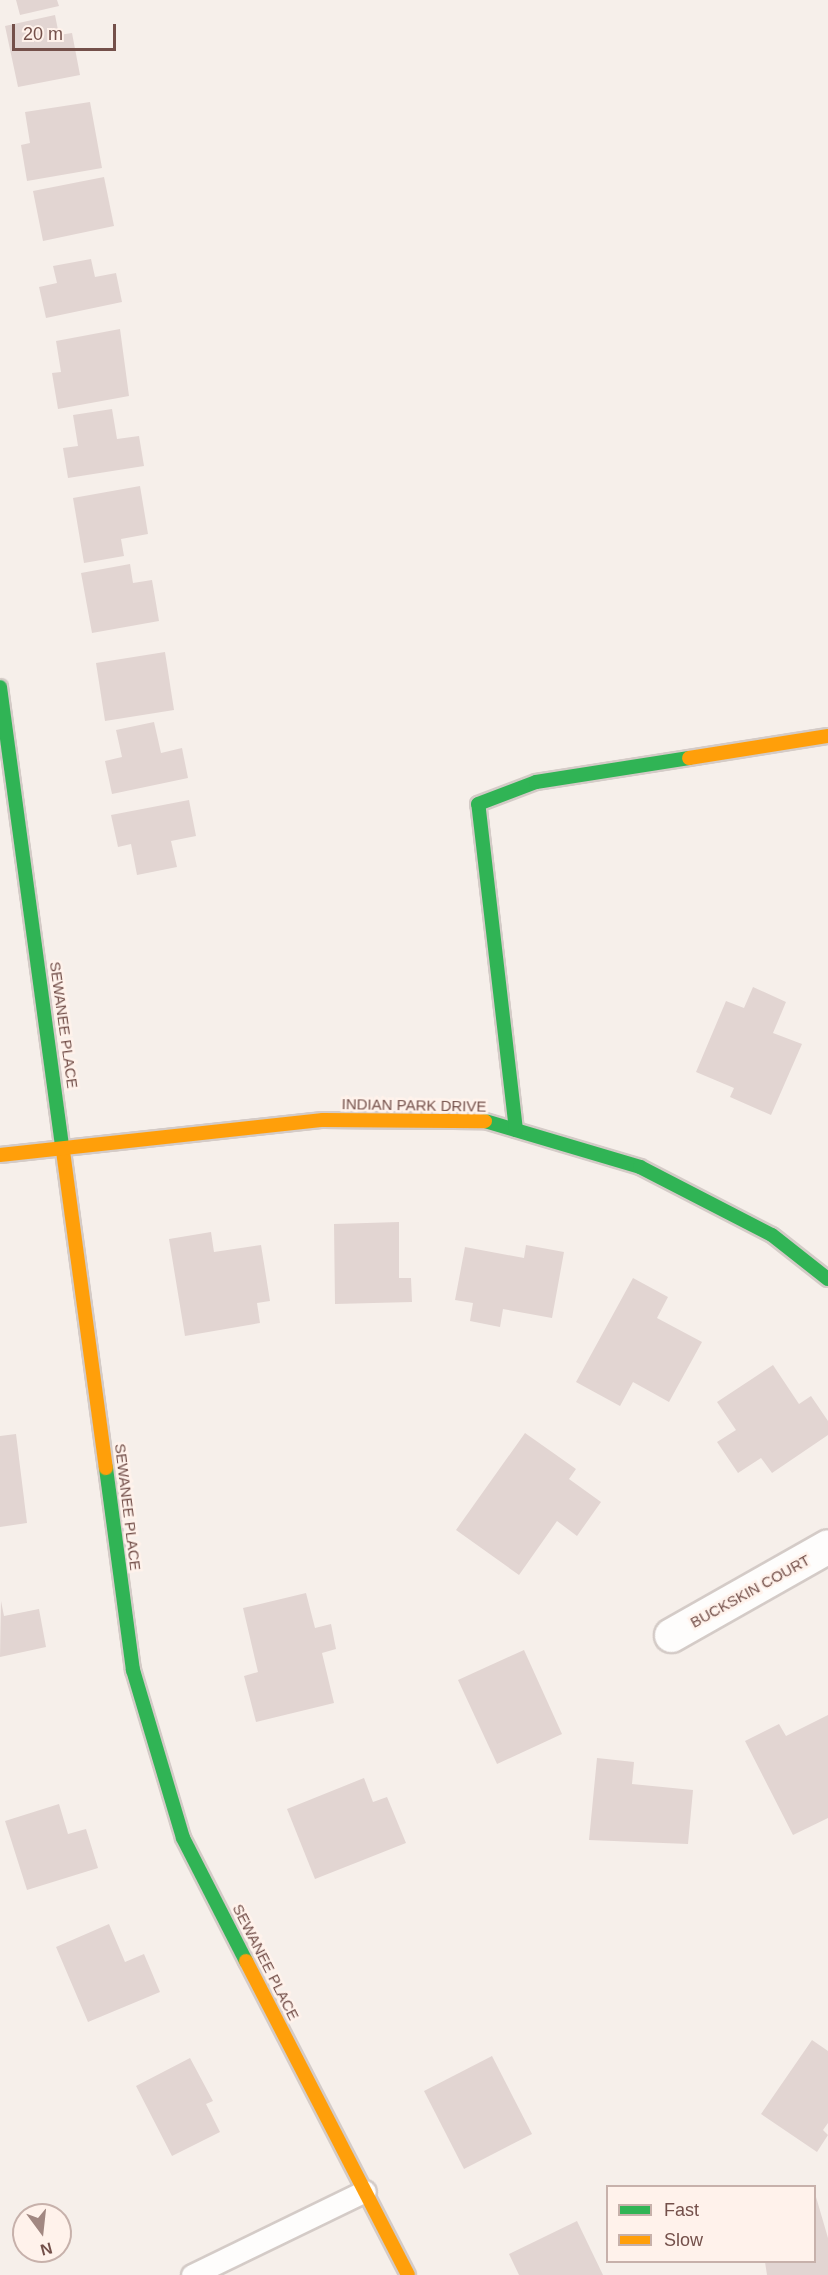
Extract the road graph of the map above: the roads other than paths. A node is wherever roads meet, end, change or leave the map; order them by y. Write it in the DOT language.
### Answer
graph roads {
  1 [pos="0,687"];
  2 [pos="828,736"];
  3 [pos="516,1130"];
  4 [pos="65,1147"];
  5 [pos="0,1155"];
  6 [pos="828,1279"];
  7 [pos="828,1546"];
  8 [pos="671,1635"];
  9 [pos="365,2191"];
  10 [pos="192,2275"];
  11 [pos="408,2275"];
  1 -- 4 [label="street, SEWANEE PLACE"];
  2 -- 3 [label="street"];
  3 -- 4 [label="street, INDIAN PARK DRIVE"];
  3 -- 6 [label="street, INDIAN PARK DRIVE"];
  4 -- 5 [label="street, INDIAN PARK DRIVE"];
  4 -- 9 [label="street, SEWANEE PLACE"];
  7 -- 8 [label="street, BUCKSKIN COURT"];
  9 -- 10 [label="lane"];
  9 -- 11 [label="street, SEWANEE PLACE"];
}
